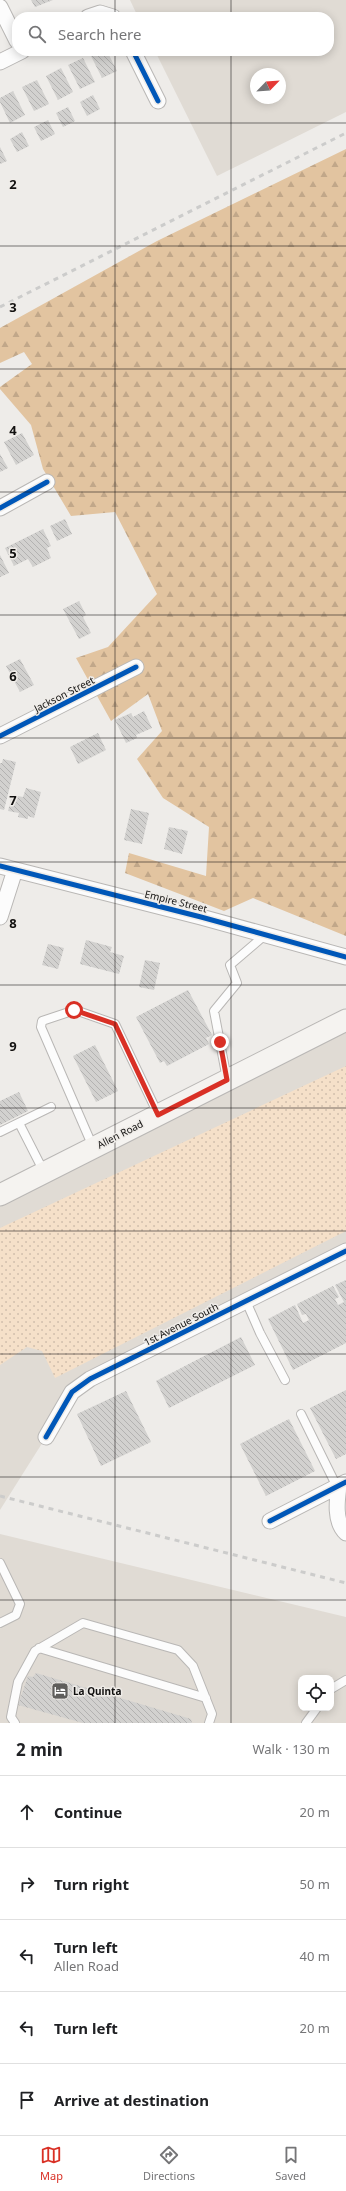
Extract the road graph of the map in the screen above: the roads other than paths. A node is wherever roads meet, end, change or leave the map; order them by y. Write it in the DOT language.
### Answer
graph roads {
  1 [pos="0,7"];
  2 [pos="12,31"];
  3 [pos="12,56"];
  4 [pos="136,56"];
  5 [pos="0,62"];
  6 [pos="158,101"];
  7 [pos="47,482"];
  8 [pos="0,508"];
  9 [pos="136,667"];
  10 [pos="0,736"];
  11 [pos="0,866"];
  12 [pos="15,870"];
  13 [pos="0,917"];
  14 [pos="265,934"];
  15 [pos="346,957"];
  16 [pos="346,1020"];
  17 [pos="227,1080"];
  18 [pos="51,1107"];
  19 [pos="158,1115"];
  20 [pos="19,1123"];
  21 [pos="0,1132"];
  22 [pos="93,1148"];
  23 [pos="44,1173"];
  24 [pos="0,1195"];
  25 [pos="346,1251"];
  26 [pos="246,1301"];
  27 [pos="285,1380"];
  28 [pos="301,1414"];
  29 [pos="46,1437"];
  30 [pos="340,1485"];
  31 [pos="270,1521"];
  32 [pos="346,1533"];
  33 [pos="0,1563"];
  34 [pos="0,1624"];
  35 [pos="39,1648"];
  36 [pos="346,1680"];
  37 [pos="334,1687"];
  38 [pos="206,1698"];
  39 [pos="315,1711"];
  40 [pos="15,1723"];
  41 [pos="209,1723"];
  42 [pos="306,1723"];
  1 -- 2 [label="street"];
  3 -- 5 [label="street"];
  4 -- 6 [label="street"];
  7 -- 8 [label="street"];
  9 -- 10 [label="street, Jackson Street"];
  11 -- 12 [label="street, Empire Street"];
  12 -- 13 [label="street"];
  12 -- 14 [label="street, Empire Street"];
  14 -- 15 [label="street, Empire Street"];
  14 -- 17 [label="lane"];
  16 -- 17 [label="main road, Allen Road"];
  17 -- 19 [label="main road, Allen Road"];
  18 -- 20 [label="lane"];
  19 -- 22 [label="main road, Allen Road"];
  19 -- 22 [label="lane"];
  20 -- 21 [label="lane"];
  20 -- 23 [label="lane"];
  22 -- 23 [label="main road, Allen Road"];
  23 -- 24 [label="main road, Allen Road"];
  25 -- 26 [label="street, 1st Avenue South"];
  26 -- 27 [label="lane"];
  26 -- 29 [label="street, 1st Avenue South"];
  28 -- 30 [label="lane"];
  30 -- 31 [label="street"];
  30 -- 32 [label="street"];
  33 -- 34 [label="lane"];
  35 -- 38 [label="lane"];
  35 -- 38 [label="lane"];
  35 -- 40 [label="lane"];
  36 -- 37 [label="lane"];
  38 -- 41 [label="lane"];
  39 -- 42 [label="lane"];
}
